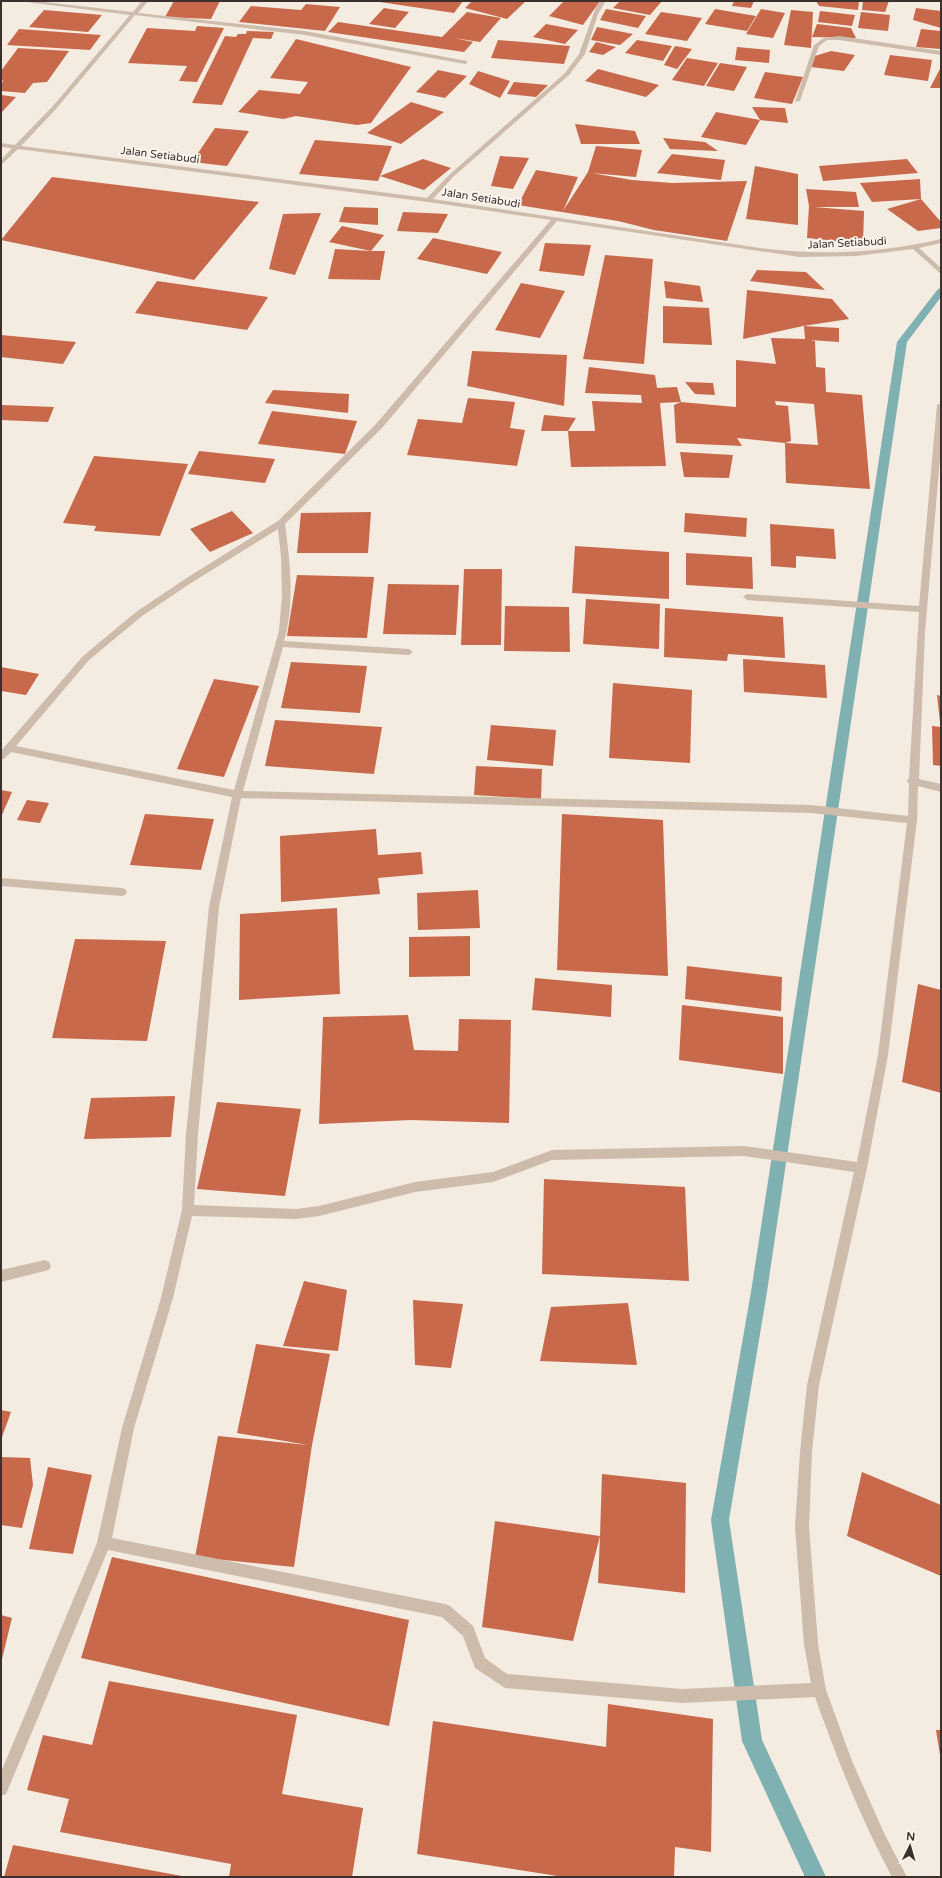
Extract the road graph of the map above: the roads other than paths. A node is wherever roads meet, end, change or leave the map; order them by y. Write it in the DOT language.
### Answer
graph roads {
  1 [pos="21,1"];
  2 [pos="145,1"];
  3 [pos="603,1"];
  4 [pos="134,15"];
  5 [pos="941,53"];
  6 [pos="465,62"];
  7 [pos="797,101"];
  8 [pos="1,145"];
  9 [pos="17,147"];
  10 [pos="1,163"];
  11 [pos="428,200"];
  12 [pos="555,220"];
  13 [pos="941,241"];
  14 [pos="916,248"];
  15 [pos="941,272"];
  16 [pos="941,405"];
  17 [pos="281,523"];
  18 [pos="746,597"];
  19 [pos="922,609"];
  20 [pos="279,644"];
  21 [pos="409,652"];
  22 [pos="9,748"];
  23 [pos="1,757"];
  24 [pos="912,781"];
  25 [pos="941,788"];
  26 [pos="237,794"];
  27 [pos="912,820"];
  28 [pos="1,882"];
  29 [pos="122,892"];
  30 [pos="860,1168"];
  31 [pos="188,1210"];
  32 [pos="45,1266"];
  33 [pos="1,1276"];
  34 [pos="104,1543"];
  35 [pos="819,1690"];
  36 [pos="1,1789"];
  37 [pos="900,1877"];
  1 -- 4 [label="street"];
  2 -- 4 [label="street"];
  3 -- 11 [label="street"];
  4 -- 6 [label="street"];
  4 -- 9 [label="street"];
  5 -- 7 [label="street"];
  8 -- 9 [label="street, Jalan Setiabudi"];
  9 -- 10 [label="street"];
  9 -- 11 [label="street, Jalan Setiabudi"];
  11 -- 12 [label="street, Jalan Setiabudi"];
  12 -- 14 [label="street, Jalan Setiabudi"];
  12 -- 17 [label="street"];
  13 -- 14 [label="street, Jalan Setiabudi"];
  14 -- 15 [label="street"];
  16 -- 19 [label="street"];
  17 -- 20 [label="street"];
  17 -- 22 [label="street"];
  18 -- 19 [label="street"];
  19 -- 24 [label="street"];
  20 -- 21 [label="street"];
  20 -- 26 [label="street"];
  22 -- 23 [label="street"];
  22 -- 26 [label="street"];
  24 -- 25 [label="street"];
  24 -- 27 [label="street"];
  26 -- 27 [label="street"];
  26 -- 31 [label="street"];
  27 -- 30 [label="street"];
  28 -- 29 [label="street"];
  30 -- 31 [label="street"];
  30 -- 35 [label="street"];
  31 -- 34 [label="street"];
  32 -- 33 [label="street"];
  34 -- 35 [label="street"];
  34 -- 36 [label="street"];
  35 -- 37 [label="street"];
}
